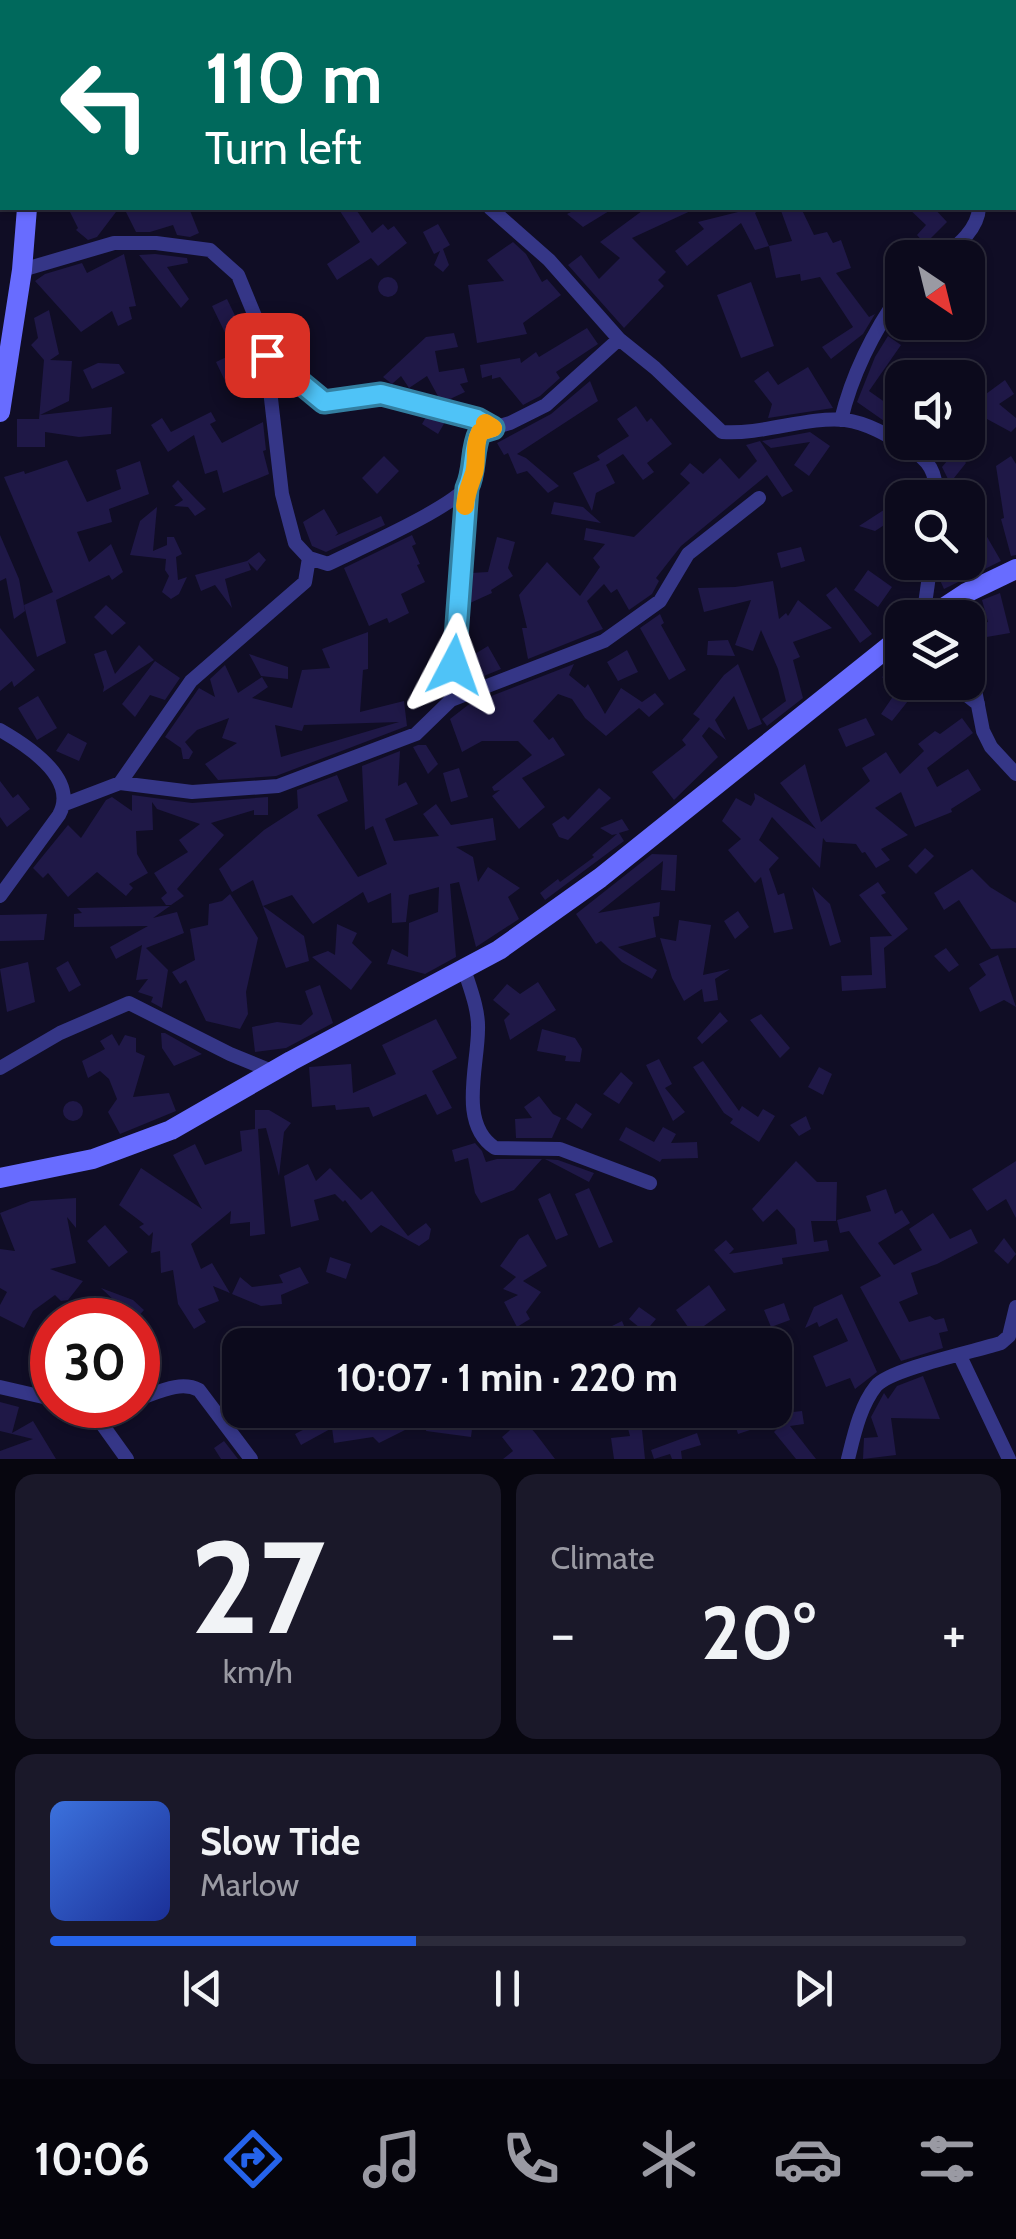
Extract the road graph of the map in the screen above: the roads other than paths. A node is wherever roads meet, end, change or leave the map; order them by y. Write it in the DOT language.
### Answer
graph roads {
  1 [pos="27,210"];
  2 [pos="492,210"];
  3 [pos="980,210"];
  4 [pos="961,240"];
  5 [pos="22,270"];
  6 [pos="885,316"];
  7 [pos="619,338"];
  8 [pos="267,355"];
  9 [pos="0,412"];
  10 [pos="841,420"];
  11 [pos="493,428"];
  12 [pos="935,480"];
  13 [pos="467,488"];
  14 [pos="759,498"];
  15 [pos="309,558"];
  16 [pos="1016,568"];
  17 [pos="968,600"];
  18 [pos="885,653"];
  19 [pos="451,700"];
  20 [pos="973,700"];
  21 [pos="977,700"];
  22 [pos="978,704"];
  23 [pos="0,730"];
  24 [pos="1016,774"];
  25 [pos="120,783"];
  26 [pos="65,804"];
  27 [pos="0,896"];
  28 [pos="464,969"];
  29 [pos="0,1068"];
  30 [pos="274,1072"];
  31 [pos="0,1178"];
  32 [pos="650,1183"];
  33 [pos="1016,1307"];
  34 [pos="960,1356"];
  35 [pos="0,1387"];
  36 [pos="160,1392"];
  37 [pos="30,1394"];
  38 [pos="105,1428"];
  39 [pos="127,1459"];
  40 [pos="251,1459"];
  41 [pos="848,1459"];
  42 [pos="1008,1459"];
  1 -- 5 [label="main road"];
  2 -- 7 [label="street"];
  3 -- 4 [label="street"];
  5 -- 8 [label="street"];
  5 -- 9 [label="main road"];
  6 -- 10 [label="street"];
  7 -- 10 [label="street"];
  7 -- 11 [label="street"];
  8 -- 11 [label="street"];
  8 -- 15 [label="street"];
  10 -- 12 [label="street"];
  11 -- 13 [label="street"];
  13 -- 15 [label="street"];
  13 -- 19 [label="street"];
  14 -- 19 [label="street"];
  15 -- 25 [label="street"];
  16 -- 17 [label="main road"];
  18 -- 28 [label="main road"];
  19 -- 25 [label="street"];
  20 -- 22 [label="street"];
  21 -- 22 [label="street"];
  22 -- 24 [label="street"];
  23 -- 26 [label="street"];
  25 -- 26 [label="street"];
  26 -- 27 [label="street"];
  28 -- 30 [label="main road"];
  28 -- 32 [label="street"];
  29 -- 30 [label="street"];
  30 -- 31 [label="main road"];
  33 -- 34 [label="street"];
  34 -- 41 [label="street"];
  34 -- 42 [label="street"];
  35 -- 37 [label="street"];
  36 -- 40 [label="street"];
  38 -- 39 [label="street"];
}
